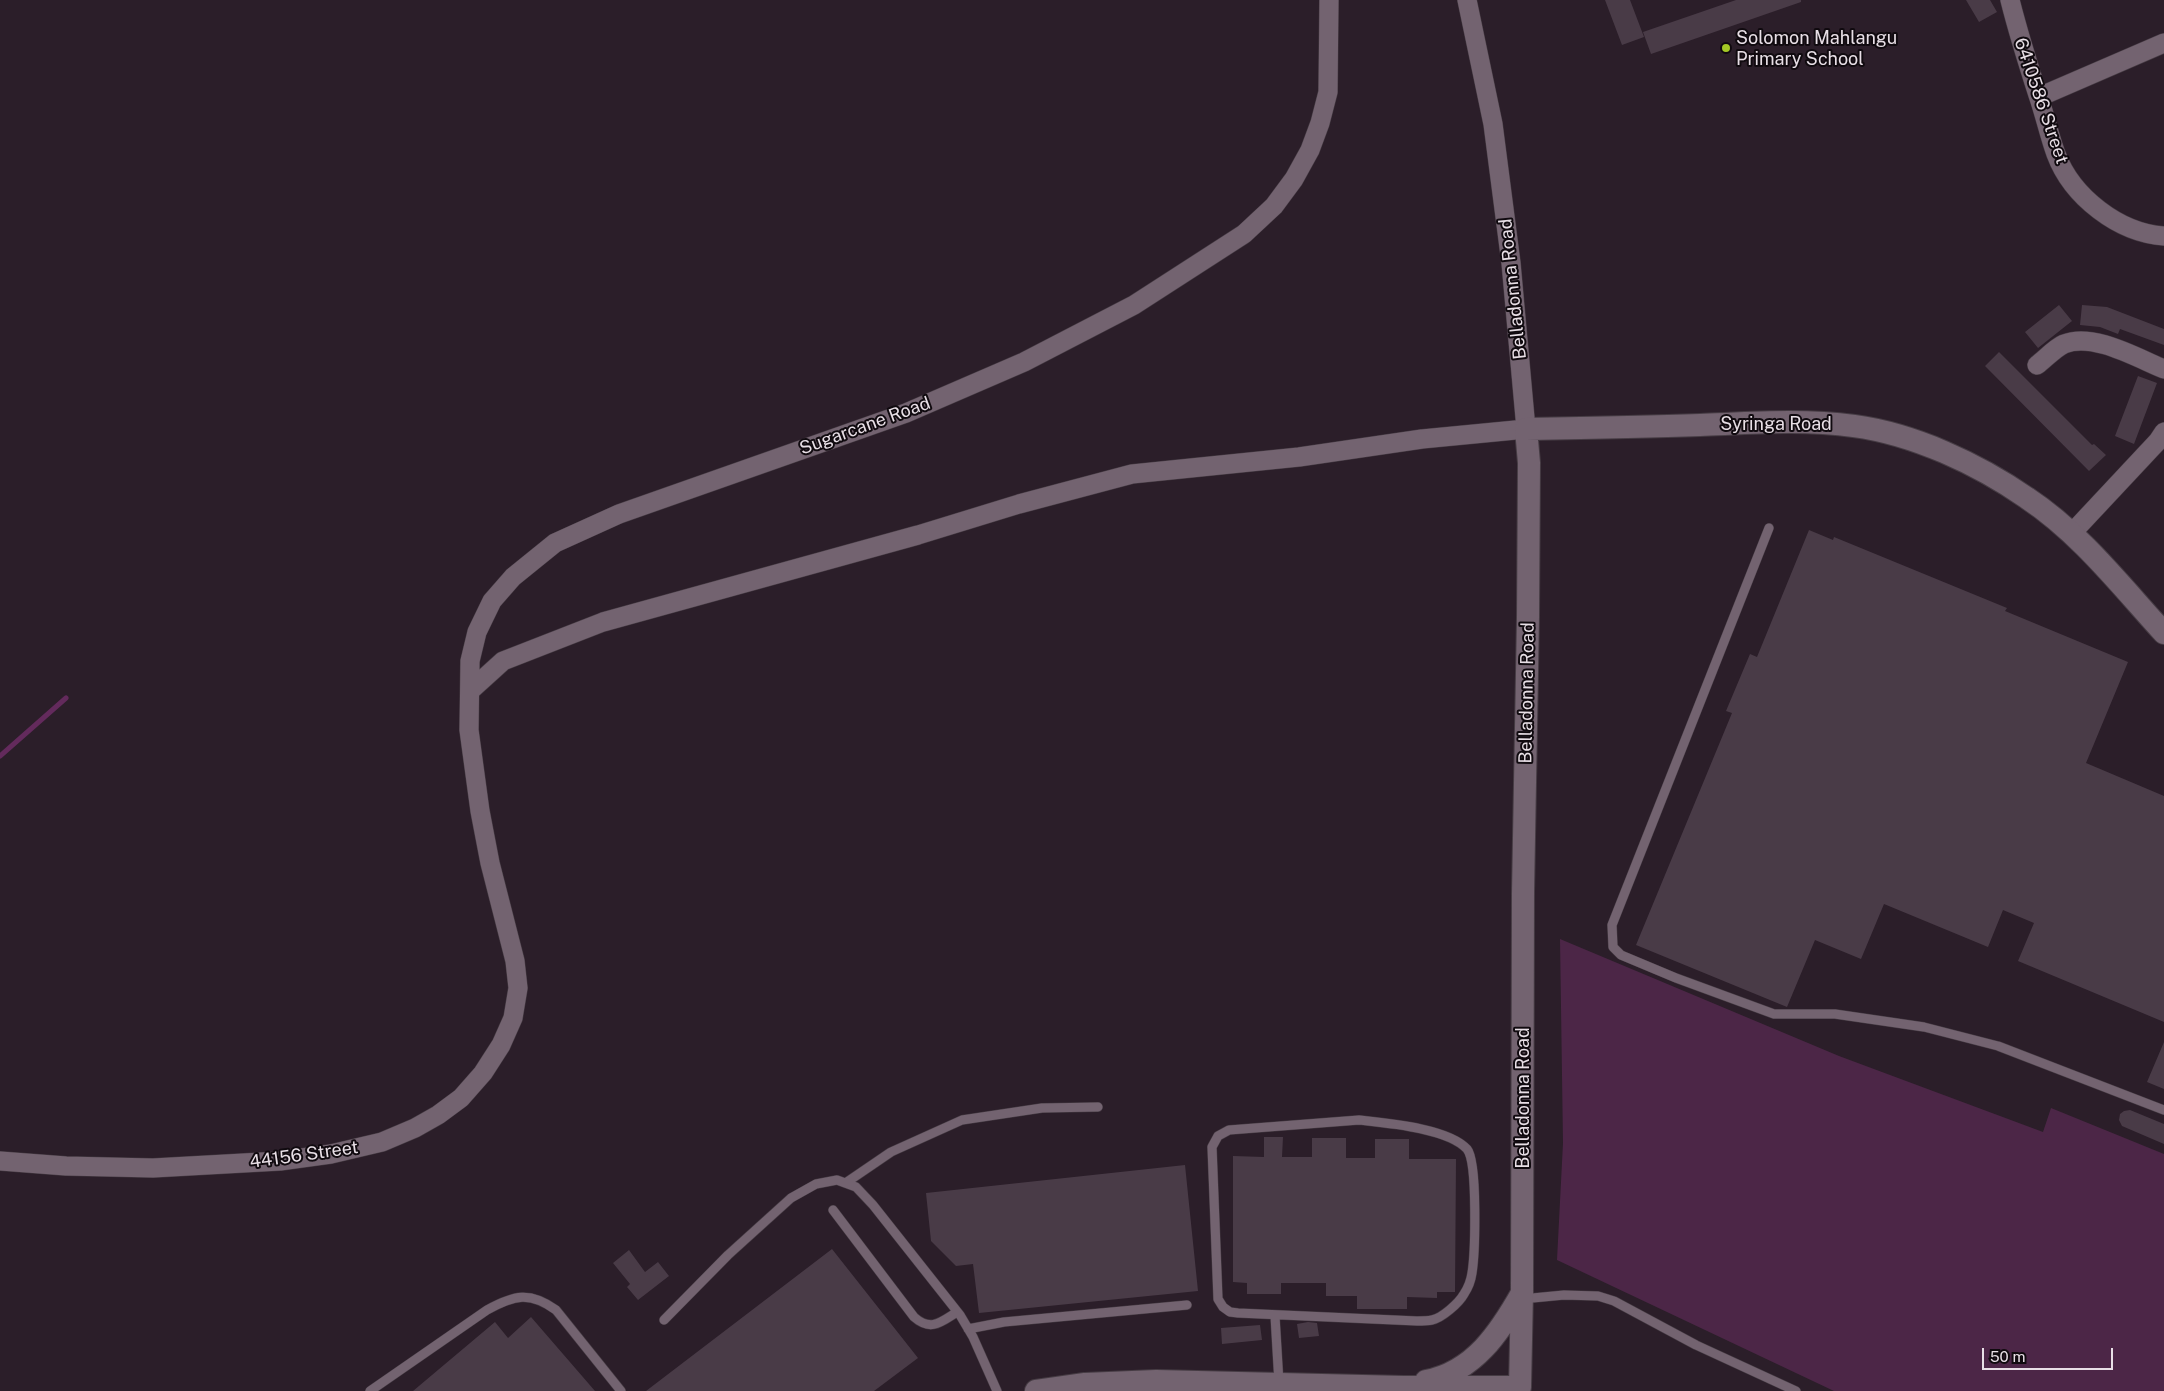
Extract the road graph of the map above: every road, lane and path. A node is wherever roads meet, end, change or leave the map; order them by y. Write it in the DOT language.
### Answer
graph roads {
  1 [pos="1329,0"];
  2 [pos="1467,0"];
  3 [pos="2010,0"];
  4 [pos="2164,43"];
  5 [pos="2039,97"];
  6 [pos="2164,236"];
  7 [pos="2037,365"];
  8 [pos="2164,369"];
  9 [pos="1526,429"];
  10 [pos="2164,432"];
  11 [pos="1769,528"];
  12 [pos="2071,534"];
  13 [pos="2164,632"];
  14 [pos="470,690"];
  15 [pos="490,863"];
  16 [pos="1098,1107"];
  17 [pos="2164,1110"];
  18 [pos="0,1161"];
  19 [pos="847,1182"];
  20 [pos="833,1210"];
  21 [pos="1522,1295"];
  22 [pos="1187,1305"];
  23 [pos="957,1312"];
  24 [pos="1275,1316"];
  25 [pos="664,1320"];
  26 [pos="968,1328"];
  27 [pos="1279,1384"];
  28 [pos="1163,1386"];
  29 [pos="1358,1388"];
  30 [pos="1423,1388"];
  31 [pos="1520,1389"];
  32 [pos="370,1391"];
  33 [pos="621,1391"];
  34 [pos="997,1391"];
  35 [pos="1036,1391"];
  36 [pos="1796,1391"];
  1 -- 14 [label="street, Sugarcane Road"];
  2 -- 9 [label="street, Belladonna Road"];
  3 -- 5 [label="street, 6410586 Street"];
  4 -- 5 [label="street"];
  5 -- 6 [label="street, 6410586 Street"];
  7 -- 8 [label="street"];
  9 -- 12 [label="street, Syringa Road"];
  9 -- 14 [label="street"];
  9 -- 21 [label="street, Belladonna Road"];
  10 -- 12 [label="street"];
  11 -- 17 [label="lane"];
  12 -- 13 [label="street, Syringa Road"];
  14 -- 15 [label="street, Sugarcane Road"];
  15 -- 18 [label="street, 44156 Street"];
  16 -- 19 [label="lane"];
  19 -- 23 [label="lane"];
  19 -- 25 [label="lane"];
  20 -- 23 [label="lane"];
  21 -- 30 [label="street"];
  21 -- 31 [label="street, Belladonna Road"];
  21 -- 36 [label="lane"];
  22 -- 26 [label="lane"];
  23 -- 26 [label="lane"];
  24 -- 24 [label="lane"];
  24 -- 27 [label="lane"];
  26 -- 34 [label="lane"];
  27 -- 28 [label="street"];
  27 -- 29 [label="street"];
  28 -- 35 [label="street"];
  29 -- 30 [label="street"];
  30 -- 31 [label="street"];
  32 -- 33 [label="lane"];
}
